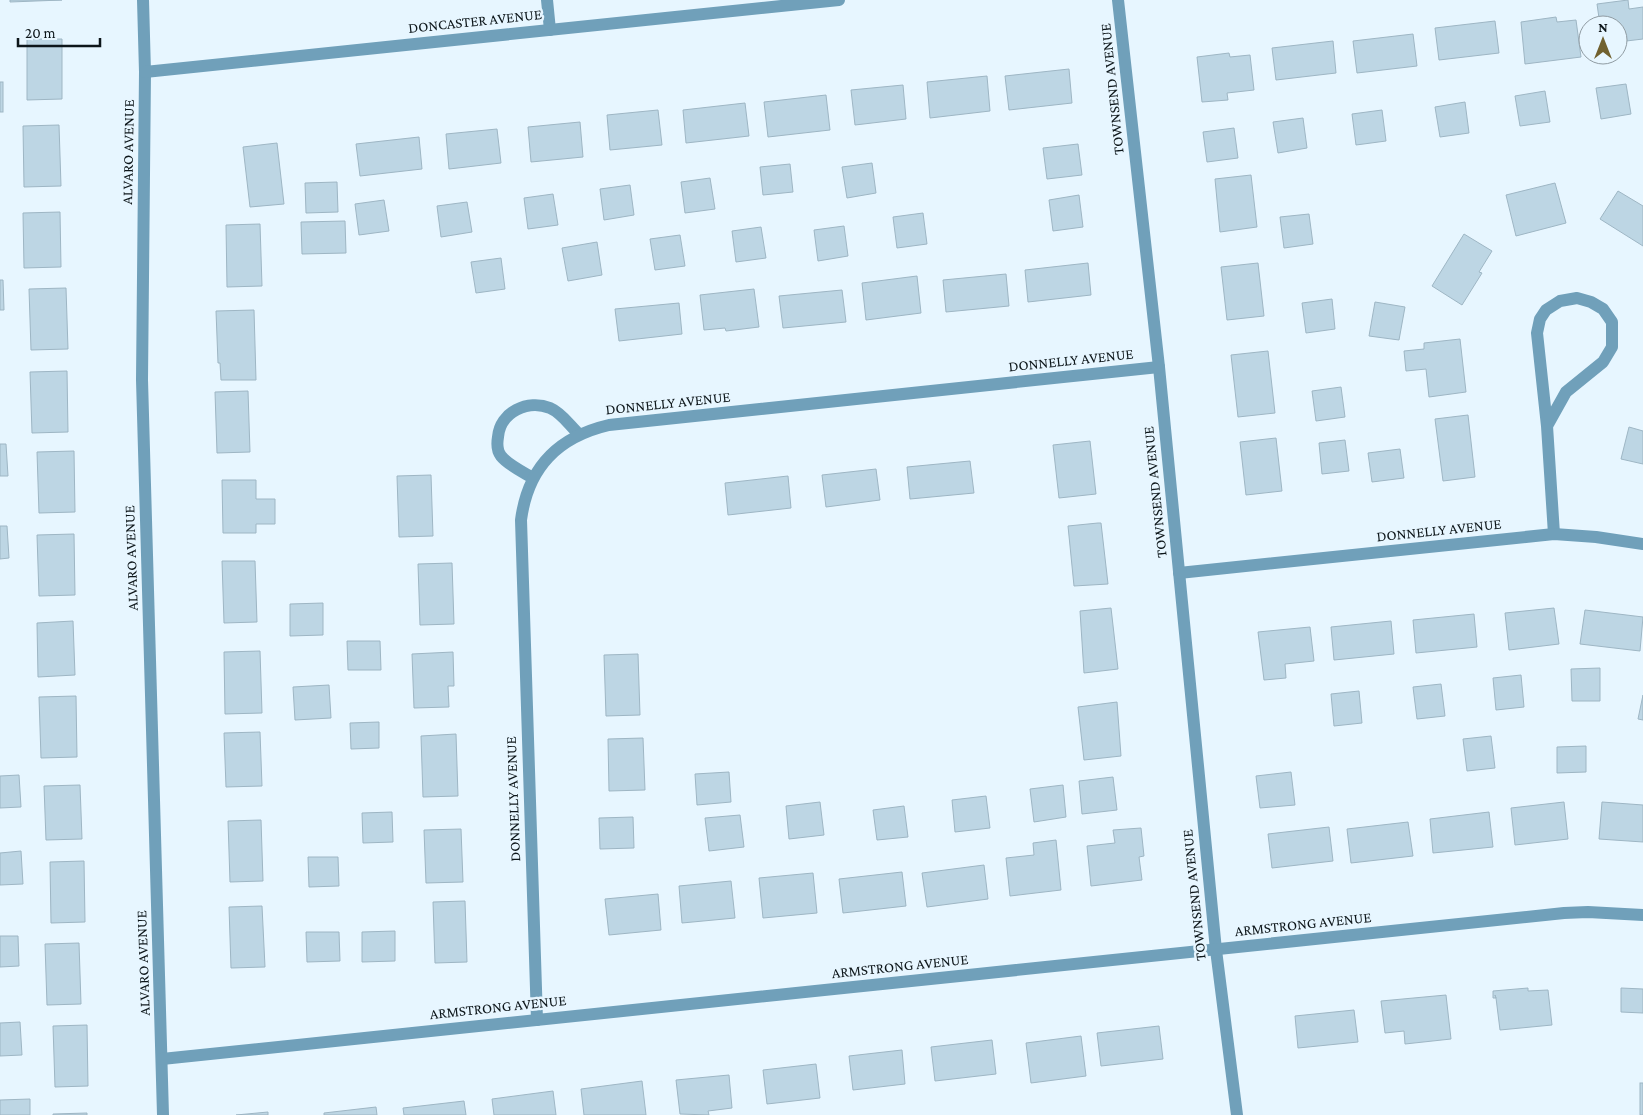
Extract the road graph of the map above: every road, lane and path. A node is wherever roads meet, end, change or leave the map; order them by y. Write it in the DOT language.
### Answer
graph roads {
  1 [pos="143,0"];
  2 [pos="547,0"];
  3 [pos="839,0"];
  4 [pos="1118,0"];
  5 [pos="550,30"];
  6 [pos="145,72"];
  7 [pos="1159,367"];
  8 [pos="1546,426"];
  9 [pos="579,434"];
  10 [pos="533,478"];
  11 [pos="1554,534"];
  12 [pos="1643,544"];
  13 [pos="1179,573"];
  14 [pos="1643,915"];
  15 [pos="1216,950"];
  16 [pos="536,1020"];
  17 [pos="162,1059"];
  18 [pos="163,1115"];
  19 [pos="1237,1115"];
  1 -- 6 [label="street, ALVARO AVENUE"];
  2 -- 5 [label="street"];
  3 -- 5 [label="street, DONCASTER AVENUE"];
  4 -- 7 [label="street, TOWNSEND AVENUE"];
  5 -- 6 [label="street, DONCASTER AVENUE"];
  6 -- 17 [label="street, ALVARO AVENUE"];
  7 -- 9 [label="street, DONNELLY AVENUE"];
  7 -- 13 [label="street, TOWNSEND AVENUE"];
  8 -- 8 [label="street"];
  8 -- 11 [label="street"];
  9 -- 10 [label="street, DONNELLY AVENUE"];
  9 -- 10 [label="street"];
  10 -- 16 [label="street, DONNELLY AVENUE"];
  11 -- 12 [label="street, DONNELLY AVENUE"];
  11 -- 13 [label="street, DONNELLY AVENUE"];
  13 -- 15 [label="street, TOWNSEND AVENUE"];
  14 -- 15 [label="street, ARMSTRONG AVENUE"];
  15 -- 16 [label="street, ARMSTRONG AVENUE"];
  15 -- 19 [label="street, TOWNSEND AVENUE"];
  16 -- 17 [label="street, ARMSTRONG AVENUE"];
  17 -- 18 [label="street, ALVARO AVENUE"];
}
